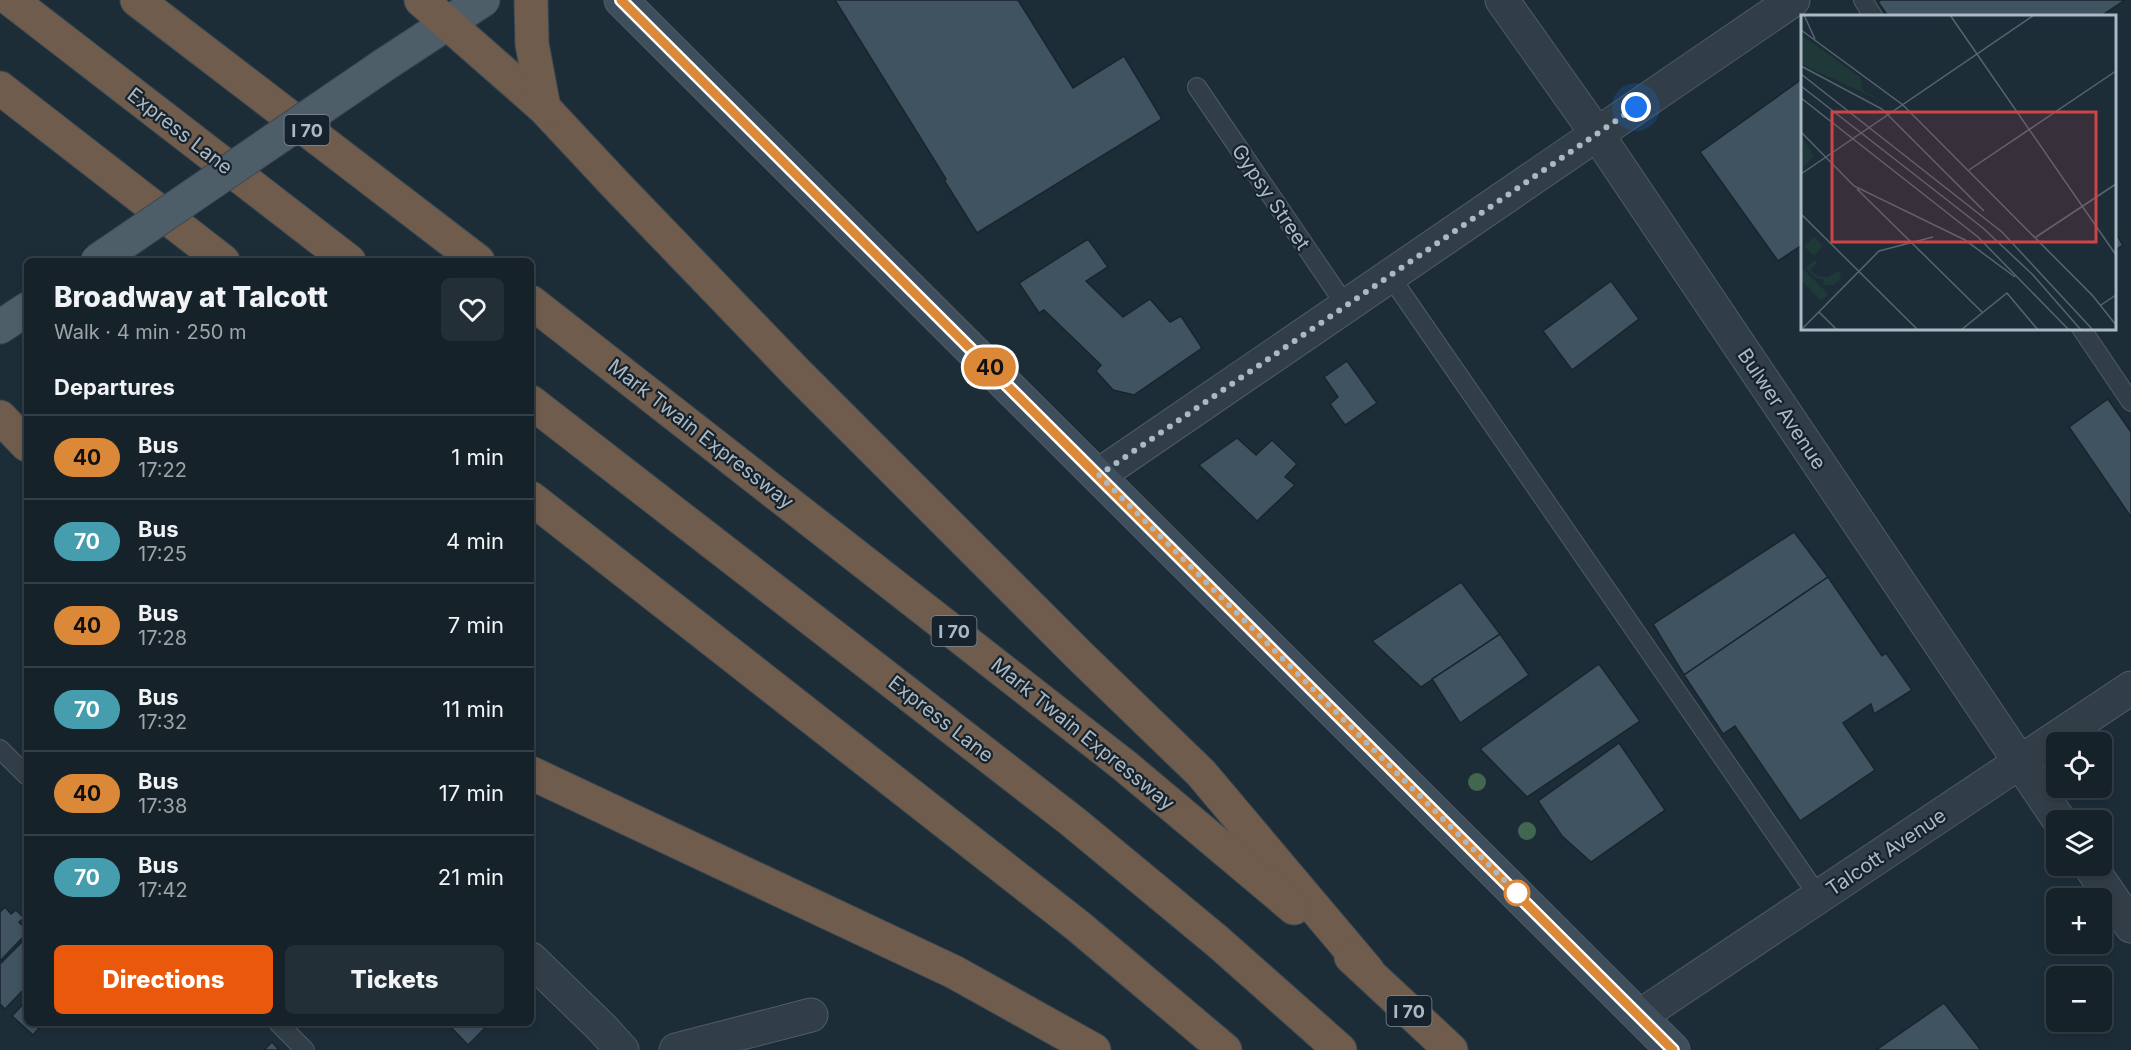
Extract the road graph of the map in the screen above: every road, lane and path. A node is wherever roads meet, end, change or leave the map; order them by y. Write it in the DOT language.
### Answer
graph roads {
  1 [pos="11,0"];
  2 [pos="137,0"];
  3 [pos="421,0"];
  4 [pos="483,0"];
  5 [pos="531,0"];
  6 [pos="621,0"];
  7 [pos="1502,0"];
  8 [pos="1793,0"];
  9 [pos="1863,0"];
  10 [pos="1873,15"];
  11 [pos="447,23"];
  12 [pos="1197,87"];
  13 [pos="0,88"];
  14 [pos="544,108"];
  15 [pos="1597,134"];
  16 [pos="101,258"];
  17 [pos="219,258"];
  18 [pos="345,258"];
  19 [pos="473,258"];
  20 [pos="1390,276"];
  21 [pos="534,304"];
  22 [pos="1346,306"];
  23 [pos="2082,330"];
  24 [pos="2131,402"];
  25 [pos="534,404"];
  26 [pos="0,417"];
  27 [pos="24,442"];
  28 [pos="1099,475"];
  29 [pos="534,500"];
  30 [pos="2131,688"];
  31 [pos="0,749"];
  32 [pos="2019,763"];
  33 [pos="24,773"];
  34 [pos="534,774"];
  35 [pos="2052,810"];
  36 [pos="2097,876"];
  37 [pos="1819,897"];
  38 [pos="2131,926"];
  39 [pos="534,962"];
  40 [pos="1368,971"];
  41 [pos="812,1015"];
  42 [pos="1640,1016"];
  43 [pos="281,1026"];
  44 [pos="305,1050"];
  45 [pos="622,1050"];
  46 [pos="676,1050"];
  47 [pos="1094,1050"];
  48 [pos="1225,1050"];
  49 [pos="1340,1050"];
  50 [pos="1451,1050"];
  51 [pos="1673,1050"];
  1 -- 18 [label="highway, Express Lane"];
  2 -- 19 [label="highway, I 70"];
  3 -- 11 [label="highway"];
  4 -- 11 [label="main road"];
  5 -- 14 [label="highway"];
  6 -- 28 [label="main road"];
  7 -- 15 [label="street, Bulwer Avenue"];
  8 -- 15 [label="street"];
  9 -- 10 [label="lane"];
  11 -- 14 [label="highway"];
  11 -- 16 [label="main road, bridge"];
  12 -- 22 [label="lane, Gypsy Street"];
  13 -- 17 [label="highway"];
  14 -- 40 [label="highway"];
  15 -- 20 [label="street"];
  15 -- 32 [label="street, Bulwer Avenue"];
  20 -- 22 [label="street"];
  20 -- 37 [label="lane"];
  21 -- 40 [label="highway, Mark Twain Expressway / I 70"];
  22 -- 28 [label="street"];
  23 -- 24 [label="lane"];
  25 -- 49 [label="highway, Express Lane"];
  26 -- 27 [label="highway"];
  28 -- 42 [label="main road"];
  29 -- 48 [label="highway"];
  30 -- 32 [label="street, Talcott Avenue"];
  31 -- 33 [label="lane"];
  32 -- 35 [label="street, Bulwer Avenue"];
  32 -- 37 [label="street, Talcott Avenue"];
  34 -- 47 [label="highway"];
  36 -- 38 [label="street"];
  37 -- 42 [label="street, Talcott Avenue"];
  39 -- 45 [label="street"];
  40 -- 50 [label="highway, Mark Twain Expressway / I 70"];
  41 -- 46 [label="street"];
  42 -- 51 [label="main road"];
  43 -- 44 [label="lane"];
}
